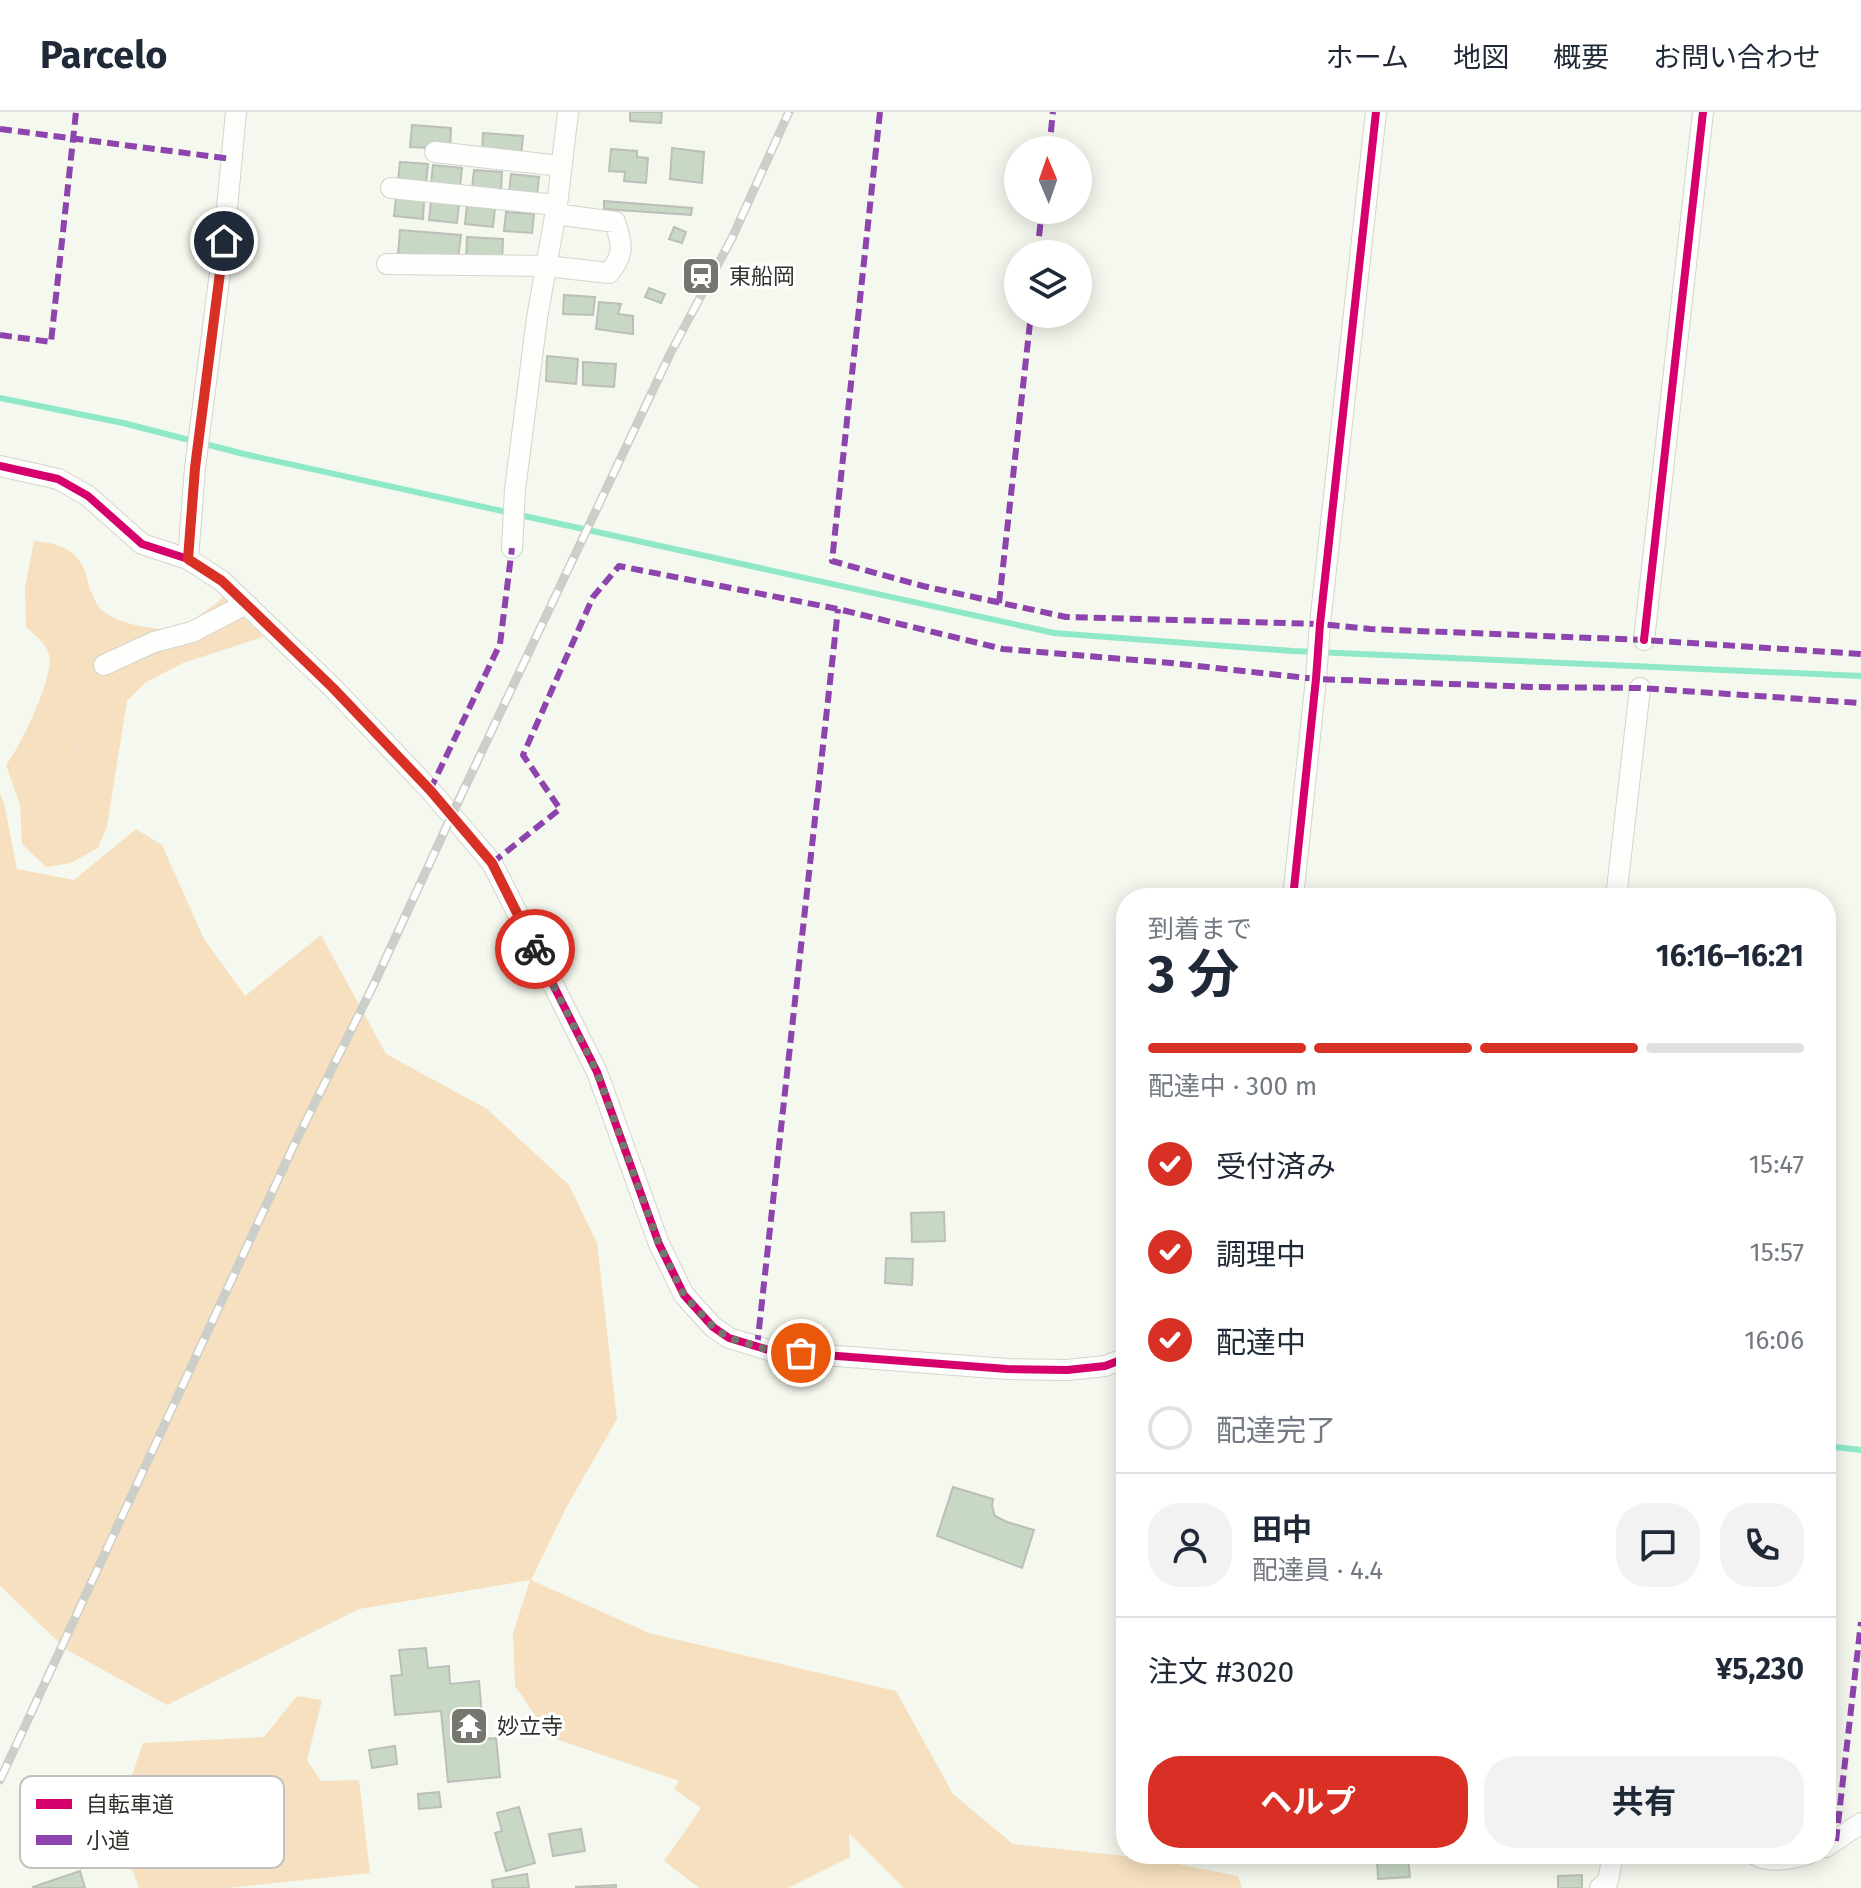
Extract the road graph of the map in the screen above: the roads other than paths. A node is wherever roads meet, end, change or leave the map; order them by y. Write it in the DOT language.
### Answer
graph roads {
  1 [pos="236,112"];
  2 [pos="568,112"];
  3 [pos="1376,112"];
  4 [pos="1703,112"];
  5 [pos="435,152"];
  6 [pos="561,166"];
  7 [pos="391,188"];
  8 [pos="556,210"];
  9 [pos="387,264"];
  10 [pos="546,266"];
  11 [pos="0,466"];
  12 [pos="512,548"];
  13 [pos="188,559"];
  14 [pos="246,604"];
  15 [pos="1644,640"];
  16 [pos="104,665"];
  17 [pos="1640,688"];
  18 [pos="1294,888"];
  19 [pos="1617,888"];
  20 [pos="1116,1362"];
  21 [pos="1861,1823"];
  22 [pos="1836,1840"];
  23 [pos="1611,1864"];
  24 [pos="1600,1888"];
  1 -- 13 [label="street"];
  2 -- 6 [label="street"];
  3 -- 18 [label="street"];
  4 -- 15 [label="street"];
  5 -- 6 [label="street"];
  6 -- 8 [label="street"];
  7 -- 8 [label="street"];
  8 -- 10 [label="street"];
  8 -- 10 [label="street"];
  9 -- 10 [label="street"];
  10 -- 12 [label="street"];
  11 -- 13 [label="street"];
  13 -- 14 [label="street"];
  14 -- 16 [label="street"];
  14 -- 20 [label="street"];
  17 -- 19 [label="street"];
  21 -- 22 [label="street"];
  23 -- 24 [label="street"];
}
